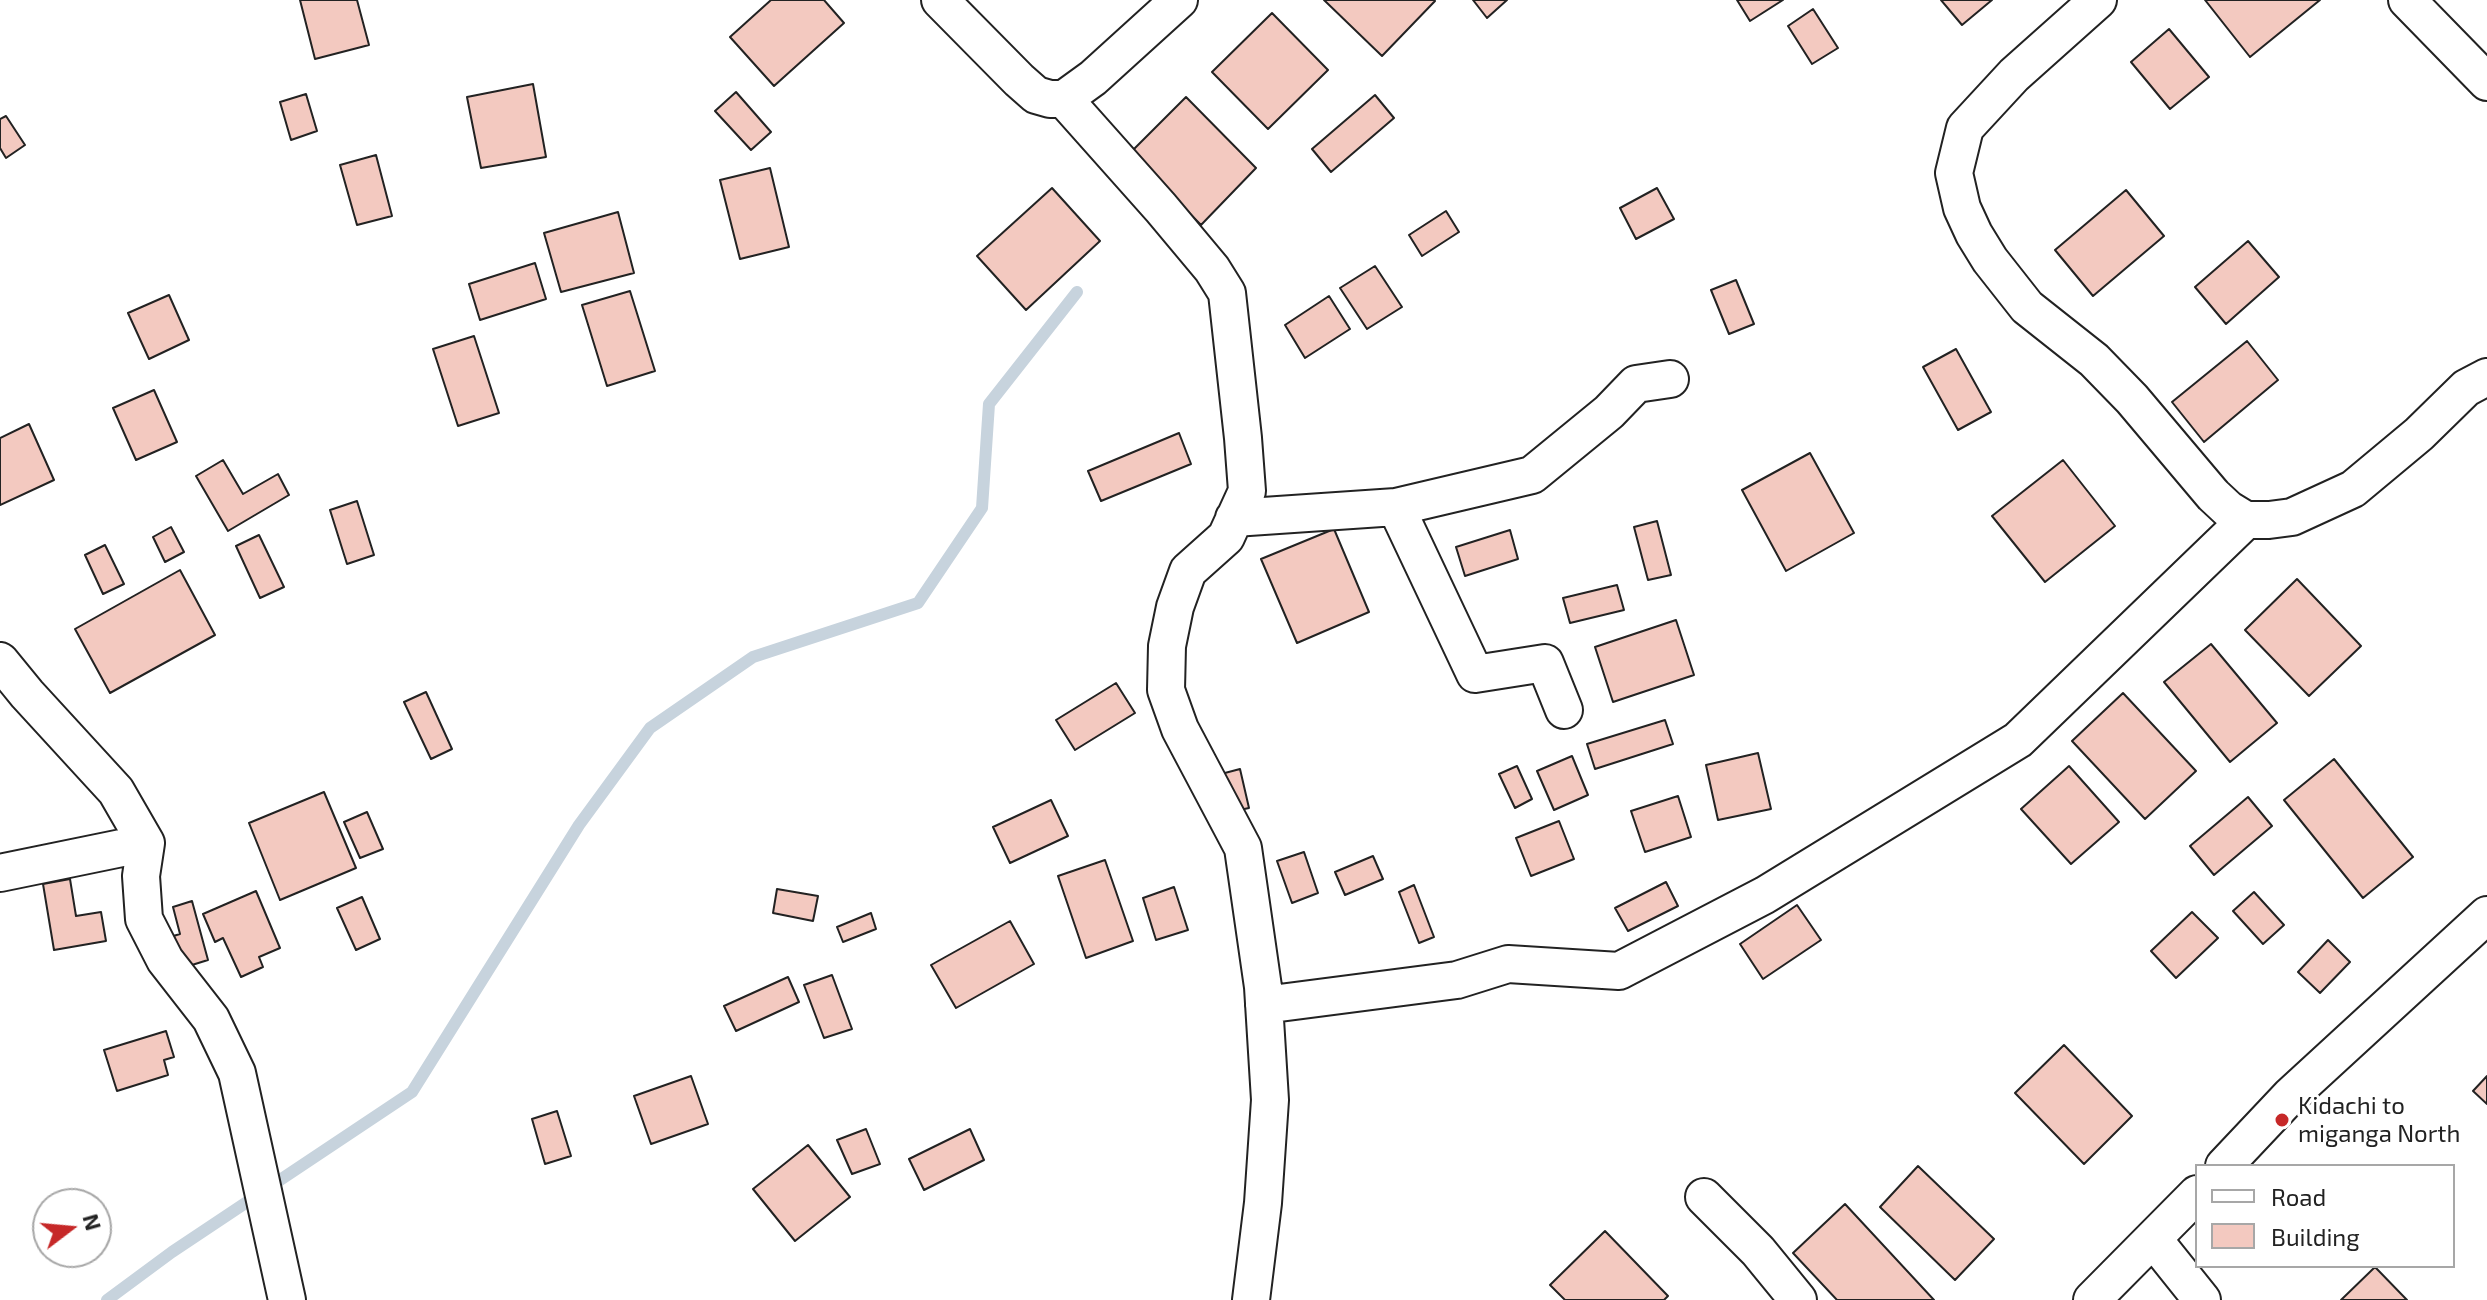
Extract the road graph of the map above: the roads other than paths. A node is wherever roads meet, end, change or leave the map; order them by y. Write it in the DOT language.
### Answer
graph roads {
  1 [pos="940,0"];
  2 [pos="1179,0"];
  3 [pos="2098,0"];
  4 [pos="2407,0"];
  5 [pos="2487,82"];
  6 [pos="1064,99"];
  7 [pos="2487,377"];
  8 [pos="1670,379"];
  9 [pos="1396,507"];
  10 [pos="1234,518"];
  11 [pos="2246,520"];
  12 [pos="0,661"];
  13 [pos="1564,710"];
  14 [pos="146,843"];
  15 [pos="0,873"];
  16 [pos="2487,915"];
  17 [pos="1264,1005"];
  18 [pos="2226,1164"];
  19 [pos="2195,1196"];
  20 [pos="1704,1197"];
  21 [pos="2154,1240"];
  22 [pos="287,1300"];
  23 [pos="1251,1300"];
  24 [pos="1798,1300"];
  25 [pos="2092,1300"];
  26 [pos="2202,1300"];
  1 -- 6 [label="street"];
  2 -- 6 [label="street"];
  3 -- 11 [label="street"];
  4 -- 5 [label="street"];
  6 -- 10 [label="street"];
  7 -- 11 [label="street"];
  8 -- 9 [label="street"];
  9 -- 10 [label="street"];
  9 -- 13 [label="street"];
  10 -- 17 [label="street"];
  11 -- 17 [label="street"];
  12 -- 14 [label="street"];
  14 -- 15 [label="street"];
  14 -- 22 [label="street"];
  16 -- 18 [label="street"];
  17 -- 23 [label="street"];
  19 -- 21 [label="street"];
  20 -- 24 [label="street"];
  21 -- 25 [label="street"];
  21 -- 26 [label="street"];
}
